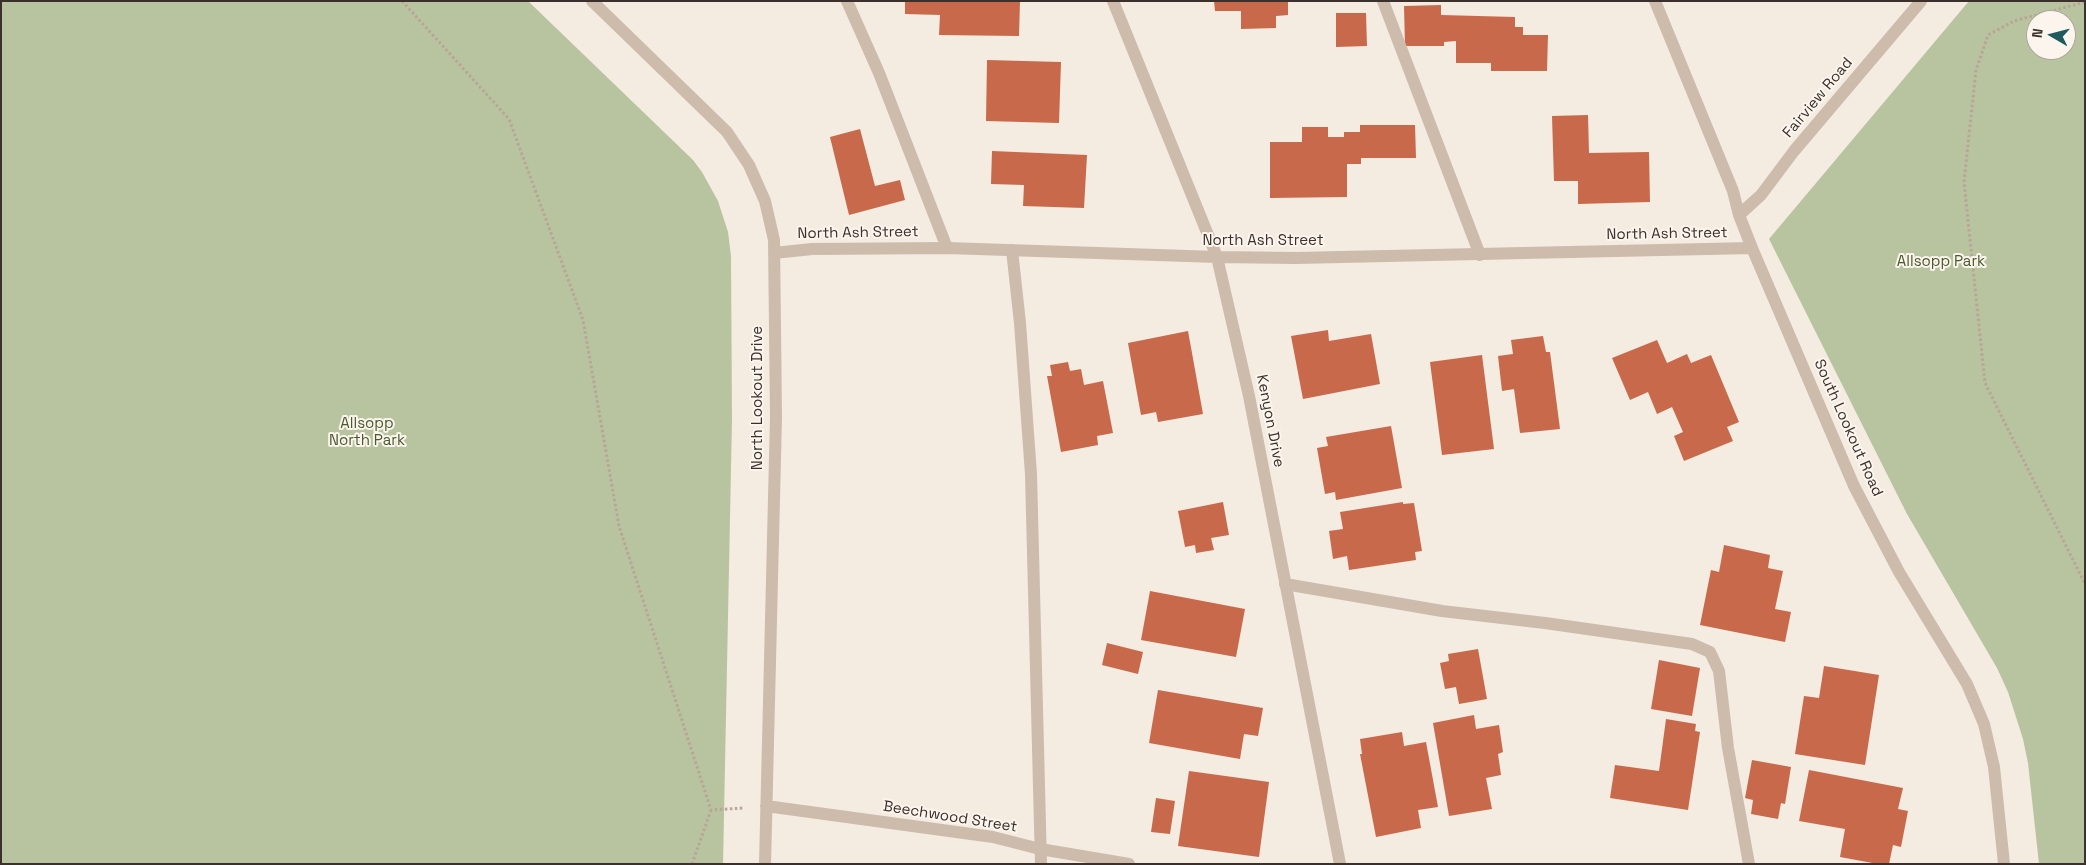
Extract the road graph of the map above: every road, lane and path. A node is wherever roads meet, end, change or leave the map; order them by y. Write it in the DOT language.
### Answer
graph roads {
  1 [pos="402,1"];
  2 [pos="592,1"];
  3 [pos="847,1"];
  4 [pos="1113,1"];
  5 [pos="1383,1"];
  6 [pos="1655,1"];
  7 [pos="1921,1"];
  8 [pos="2085,2"];
  9 [pos="1739,215"];
  10 [pos="947,248"];
  11 [pos="1752,248"];
  12 [pos="1012,250"];
  13 [pos="774,253"];
  14 [pos="1480,255"];
  15 [pos="1217,257"];
  16 [pos="1285,584"];
  17 [pos="2085,584"];
  18 [pos="766,806"];
  19 [pos="711,810"];
  20 [pos="1040,849"];
  21 [pos="692,864"];
  22 [pos="765,864"];
  23 [pos="1041,864"];
  24 [pos="1129,864"];
  25 [pos="1340,864"];
  26 [pos="1749,864"];
  27 [pos="2004,864"];
  1 -- 19 [label="path"];
  2 -- 13 [label="street, North Lookout Drive"];
  3 -- 10 [label="street"];
  4 -- 15 [label="street, Kenyon Drive"];
  5 -- 14 [label="street"];
  6 -- 9 [label="street, South Lookout Road"];
  7 -- 9 [label="street, Fairview Road"];
  8 -- 17 [label="path"];
  9 -- 11 [label="street, South Lookout Road"];
  10 -- 12 [label="street, North Ash Street"];
  10 -- 13 [label="street, North Ash Street"];
  11 -- 14 [label="street, North Ash Street"];
  11 -- 27 [label="street, South Lookout Road"];
  12 -- 15 [label="street, North Ash Street"];
  12 -- 20 [label="street"];
  13 -- 18 [label="street, North Lookout Drive"];
  14 -- 15 [label="street, North Ash Street"];
  15 -- 16 [label="street, Kenyon Drive"];
  16 -- 25 [label="street, Kenyon Drive"];
  16 -- 26 [label="street"];
  18 -- 19 [label="path"];
  18 -- 20 [label="street, Beechwood Street"];
  18 -- 22 [label="street, North Lookout Drive"];
  19 -- 21 [label="path"];
  20 -- 23 [label="street"];
  20 -- 24 [label="street, Beechwood Street"];
}
